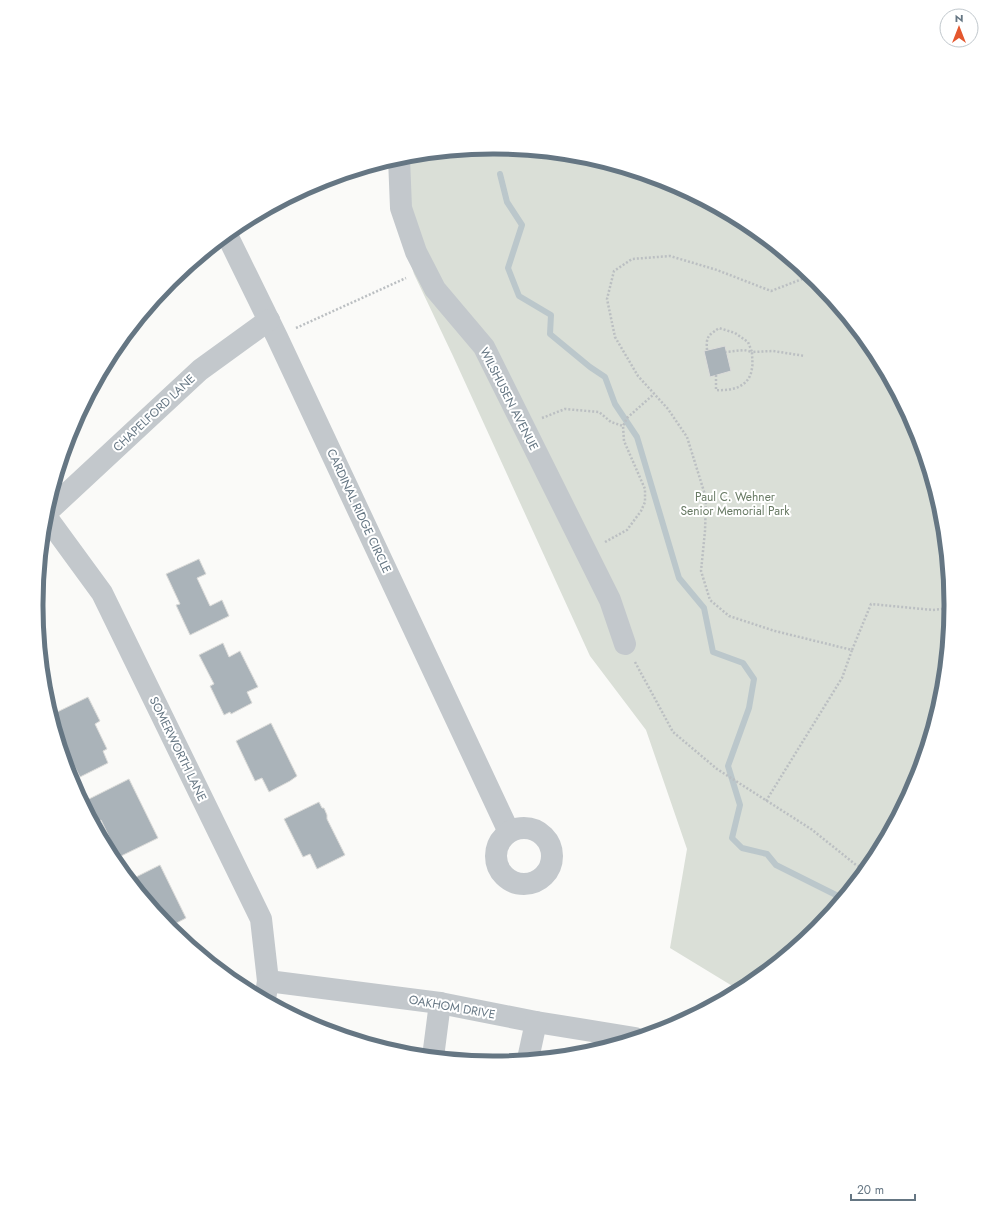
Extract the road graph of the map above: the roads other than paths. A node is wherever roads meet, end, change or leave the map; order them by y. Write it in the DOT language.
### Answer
graph roads {
  1 [pos="399,165"];
  2 [pos="230,240"];
  3 [pos="273,329"];
  4 [pos="54,506"];
  5 [pos="51,523"];
  6 [pos="625,644"];
  7 [pos="509,832"];
  8 [pos="266,990"];
  9 [pos="440,1003"];
  10 [pos="536,1022"];
  11 [pos="624,1036"];
  12 [pos="434,1052"];
  13 [pos="529,1054"];
  1 -- 6 [label="street, WILSHUSEN AVENUE"];
  2 -- 3 [label="street, CARDINAL RIDGE CIRCLE"];
  3 -- 4 [label="street, CHAPELFORD LANE"];
  3 -- 7 [label="street, CARDINAL RIDGE CIRCLE"];
  5 -- 8 [label="street, SOMERWORTH LANE"];
  8 -- 9 [label="street, OAKHOM DRIVE"];
  9 -- 10 [label="street, OAKHOM DRIVE"];
  9 -- 12 [label="street"];
  10 -- 11 [label="street, OAKHOM DRIVE"];
  10 -- 13 [label="street"];
}
